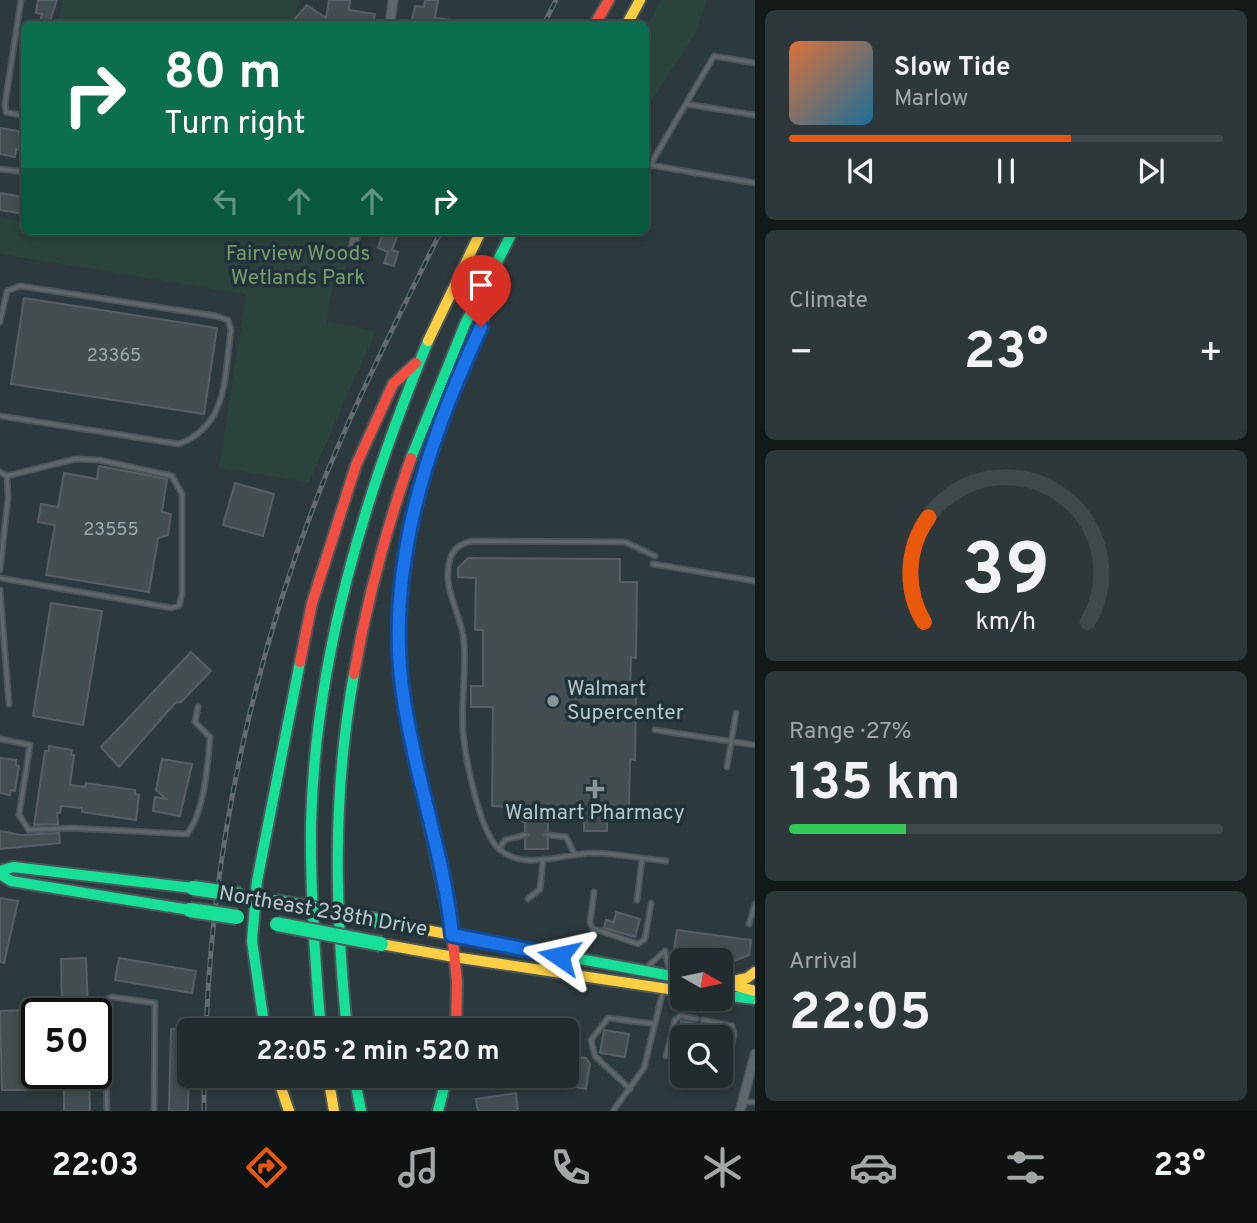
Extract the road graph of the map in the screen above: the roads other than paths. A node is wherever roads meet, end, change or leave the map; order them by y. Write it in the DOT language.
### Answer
graph roads {
  1 [pos="21,0"];
  2 [pos="393,0"];
  3 [pos="608,0"];
  4 [pos="640,0"];
  5 [pos="390,21"];
  6 [pos="597,21"];
  7 [pos="629,21"];
  8 [pos="755,63"];
  9 [pos="686,104"];
  10 [pos="21,115"];
  11 [pos="755,115"];
  12 [pos="0,169"];
  13 [pos="21,172"];
  14 [pos="755,183"];
  15 [pos="355,235"];
  16 [pos="479,235"];
  17 [pos="511,235"];
  18 [pos="353,251"];
  19 [pos="493,267"];
  20 [pos="0,322"];
  21 [pos="422,357"];
  22 [pos="0,416"];
  23 [pos="0,472"];
  24 [pos="6,477"];
  25 [pos="655,556"];
  26 [pos="653,564"];
  27 [pos="0,570"];
  28 [pos="0,578"];
  29 [pos="755,581"];
  30 [pos="0,590"];
  31 [pos="9,704"];
  32 [pos="198,707"];
  33 [pos="736,713"];
  34 [pos="655,730"];
  35 [pos="0,739"];
  36 [pos="731,741"];
  37 [pos="755,745"];
  38 [pos="727,767"];
  39 [pos="525,835"];
  40 [pos="548,835"];
  41 [pos="499,849"];
  42 [pos="575,855"];
  43 [pos="543,859"];
  44 [pos="642,859"];
  45 [pos="666,861"];
  46 [pos="0,872"];
  47 [pos="594,892"];
  48 [pos="255,898"];
  49 [pos="528,899"];
  50 [pos="637,900"];
  51 [pos="651,903"];
  52 [pos="755,904"];
  53 [pos="254,920"];
  54 [pos="749,924"];
  55 [pos="452,935"];
  56 [pos="454,957"];
  57 [pos="670,969"];
  58 [pos="640,971"];
  59 [pos="755,972"];
  60 [pos="670,979"];
  61 [pos="733,983"];
  62 [pos="670,986"];
  63 [pos="733,988"];
  64 [pos="663,989"];
  65 [pos="733,991"];
  66 [pos="755,991"];
  67 [pos="755,999"];
  68 [pos="263,1018"];
  69 [pos="320,1018"];
  70 [pos="346,1018"];
  71 [pos="456,1018"];
  72 [pos="696,1019"];
  73 [pos="703,1020"];
  74 [pos="655,1024"];
  75 [pos="727,1025"];
  76 [pos="755,1054"];
  77 [pos="666,1056"];
  78 [pos="281,1088"];
  79 [pos="330,1088"];
  80 [pos="356,1088"];
  81 [pos="443,1088"];
  82 [pos="630,1089"];
  83 [pos="755,1102"];
  84 [pos="741,1106"];
  85 [pos="107,1111"];
  86 [pos="154,1111"];
  87 [pos="289,1111"];
  88 [pos="334,1111"];
  89 [pos="360,1111"];
  90 [pos="438,1111"];
  91 [pos="613,1111"];
  1 -- 10 [label="lane"];
  2 -- 5 [label="street"];
  3 -- 6 [label="main road"];
  4 -- 7 [label="main road"];
  8 -- 9 [label="lane"];
  9 -- 11 [label="lane"];
  9 -- 14 [label="lane"];
  12 -- 13 [label="lane"];
  15 -- 18 [label="street"];
  16 -- 21 [label="main road"];
  17 -- 19 [label="main road"];
  19 -- 55 [label="main road"];
  19 -- 70 [label="main road"];
  20 -- 22 [label="lane"];
  21 -- 48 [label="main road"];
  21 -- 69 [label="main road"];
  23 -- 24 [label="lane"];
  24 -- 27 [label="lane"];
  24 -- 28 [label="lane"];
  25 -- 41 [label="lane"];
  26 -- 29 [label="lane"];
  30 -- 31 [label="lane"];
  32 -- 35 [label="lane"];
  33 -- 36 [label="lane"];
  34 -- 36 [label="lane"];
  36 -- 37 [label="lane"];
  36 -- 38 [label="lane"];
  39 -- 41 [label="lane"];
  40 -- 42 [label="lane"];
  41 -- 43 [label="lane"];
  42 -- 43 [label="lane"];
  42 -- 44 [label="lane"];
  43 -- 49 [label="lane"];
  44 -- 45 [label="lane"];
  44 -- 50 [label="lane"];
  46 -- 48 [label="main road, Northeast 238th Drive, bridge"];
  46 -- 53 [label="main road, Northeast 238th Drive, bridge"];
  47 -- 51 [label="lane"];
  48 -- 53 [label="main road"];
  48 -- 55 [label="main road, Northeast 238th Drive, bridge"];
  52 -- 54 [label="lane"];
  53 -- 56 [label="main road, Northeast 238th Drive, bridge"];
  53 -- 68 [label="main road"];
  55 -- 56 [label="main road"];
  55 -- 58 [label="main road, Northeast 238th Drive"];
  56 -- 64 [label="main road, Northeast 238th Drive"];
  56 -- 71 [label="main road"];
  57 -- 58 [label="lane"];
  58 -- 60 [label="main road, Northeast 238th Drive"];
  59 -- 61 [label="main road"];
  62 -- 64 [label="main road, Northeast 238th Drive"];
  63 -- 66 [label="main road"];
  64 -- 74 [label="lane"];
  65 -- 67 [label="main road"];
  72 -- 77 [label="lane"];
  73 -- 75 [label="lane"];
  74 -- 82 [label="lane"];
  74 -- 82 [label="lane"];
  76 -- 84 [label="street"];
  78 -- 87 [label="main road"];
  79 -- 88 [label="main road"];
  80 -- 89 [label="main road"];
  81 -- 90 [label="main road"];
  82 -- 91 [label="lane"];
  83 -- 84 [label="lane"];
  85 -- 86 [label="lane"];
}
